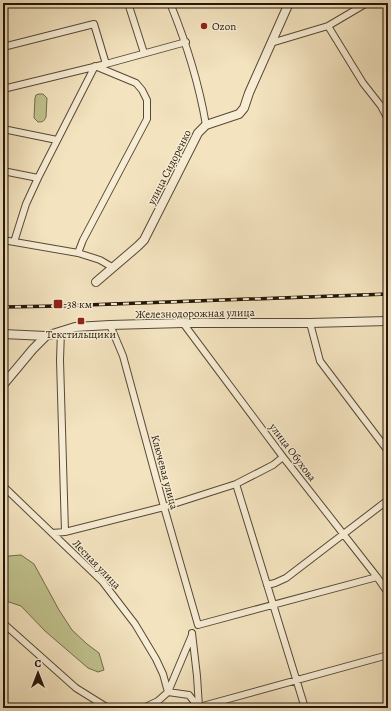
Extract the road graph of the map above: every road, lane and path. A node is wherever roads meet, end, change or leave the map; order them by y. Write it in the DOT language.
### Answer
graph roads {
  1 [pos="128,3"];
  2 [pos="170,3"];
  3 [pos="289,3"];
  4 [pos="367,3"];
  5 [pos="328,26"];
  6 [pos="186,42"];
  7 [pos="271,43"];
  8 [pos="3,47"];
  9 [pos="144,53"];
  10 [pos="106,64"];
  11 [pos="95,66"];
  12 [pos="3,89"];
  13 [pos="388,119"];
  14 [pos="206,125"];
  15 [pos="3,129"];
  16 [pos="57,140"];
  17 [pos="3,171"];
  18 [pos="38,178"];
  19 [pos="3,240"];
  20 [pos="14,242"];
  21 [pos="78,253"];
  22 [pos="112,268"];
  23 [pos="96,282"];
  24 [pos="388,321"];
  25 [pos="183,323"];
  26 [pos="310,323"];
  27 [pos="110,325"];
  28 [pos="60,331"];
  29 [pos="3,334"];
  30 [pos="46,336"];
  31 [pos="3,385"];
  32 [pos="388,451"];
  33 [pos="283,457"];
  34 [pos="236,484"];
  35 [pos="3,486"];
  36 [pos="388,500"];
  37 [pos="164,507"];
  38 [pos="65,532"];
  39 [pos="52,533"];
  40 [pos="343,534"];
  41 [pos="377,577"];
  42 [pos="267,585"];
  43 [pos="388,593"];
  44 [pos="273,605"];
  45 [pos="3,623"];
  46 [pos="198,625"];
  47 [pos="192,633"];
  48 [pos="388,655"];
  49 [pos="296,681"];
  50 [pos="168,692"];
  51 [pos="199,707"];
  52 [pos="108,708"];
  53 [pos="143,708"];
  54 [pos="305,708"];
  1 -- 9 [label="street"];
  2 -- 6 [label="street"];
  3 -- 7 [label="street, улица Сидоренко"];
  4 -- 5 [label="street"];
  5 -- 7 [label="street"];
  5 -- 13 [label="street"];
  6 -- 9 [label="street"];
  6 -- 14 [label="street"];
  7 -- 14 [label="street, улица Сидоренко"];
  8 -- 10 [label="street"];
  9 -- 10 [label="street"];
  10 -- 11 [label="street"];
  11 -- 12 [label="street"];
  11 -- 16 [label="street"];
  11 -- 21 [label="street"];
  14 -- 22 [label="street, улица Сидоренко"];
  15 -- 16 [label="street"];
  16 -- 18 [label="street"];
  17 -- 18 [label="street"];
  18 -- 20 [label="street"];
  19 -- 20 [label="street"];
  20 -- 21 [label="street"];
  21 -- 22 [label="street"];
  22 -- 23 [label="street, улица Сидоренко"];
  24 -- 26 [label="street, Железнодорожная улица"];
  25 -- 26 [label="street, Железнодорожная улица"];
  25 -- 27 [label="street, Железнодорожная улица"];
  25 -- 33 [label="street, улица Обухова"];
  26 -- 32 [label="street"];
  27 -- 28 [label="street, Железнодорожная улица"];
  27 -- 37 [label="street, Ключевая улица"];
  28 -- 30 [label="street, Железнодорожная улица"];
  28 -- 38 [label="street"];
  29 -- 30 [label="street, Железнодорожная улица"];
  30 -- 31 [label="street"];
  33 -- 34 [label="street"];
  33 -- 40 [label="street, улица Обухова"];
  34 -- 37 [label="street"];
  34 -- 42 [label="street"];
  35 -- 39 [label="street, Лесная улица"];
  36 -- 40 [label="street"];
  37 -- 38 [label="street"];
  37 -- 46 [label="street, Ключевая улица"];
  38 -- 39 [label="street"];
  39 -- 50 [label="street, Лесная улица"];
  40 -- 41 [label="street, улица Обухова"];
  40 -- 42 [label="street"];
  41 -- 43 [label="street, улица Обухова"];
  41 -- 44 [label="street"];
  42 -- 44 [label="street"];
  44 -- 46 [label="street"];
  44 -- 49 [label="street"];
  45 -- 52 [label="street"];
  46 -- 47 [label="street"];
  47 -- 50 [label="street"];
  47 -- 51 [label="street"];
  48 -- 49 [label="street"];
  49 -- 51 [label="street"];
  49 -- 54 [label="street"];
  50 -- 51 [label="street"];
  50 -- 53 [label="street"];
}
